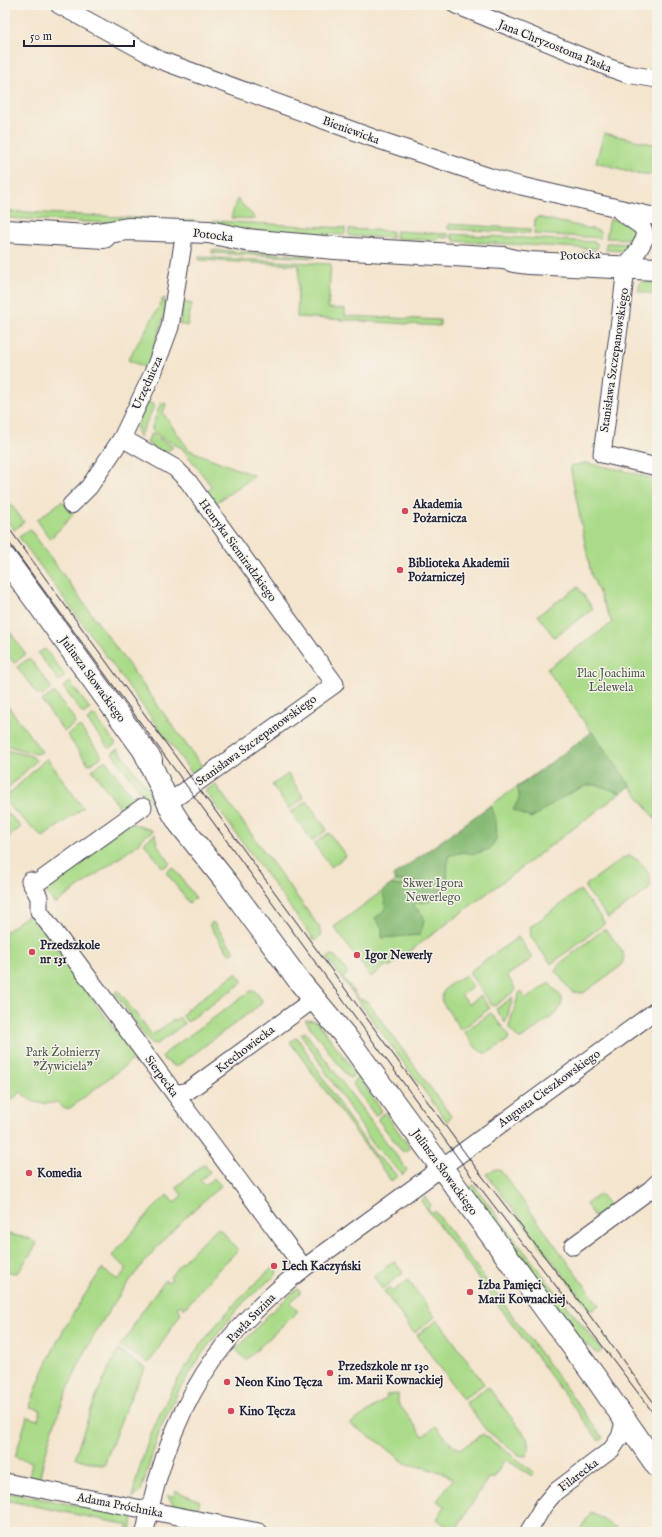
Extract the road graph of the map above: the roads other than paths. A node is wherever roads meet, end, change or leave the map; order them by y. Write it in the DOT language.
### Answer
graph roads {
  1 [pos="59,5"];
  2 [pos="456,5"];
  3 [pos="657,80"];
  4 [pos="612,206"];
  5 [pos="657,217"];
  6 [pos="5,231"];
  7 [pos="90,235"];
  8 [pos="182,244"];
  9 [pos="335,248"];
  10 [pos="657,257"];
  11 [pos="630,262"];
  12 [pos="657,269"];
  13 [pos="122,438"];
  14 [pos="657,467"];
  15 [pos="71,506"];
  16 [pos="5,558"];
  17 [pos="5,574"];
  18 [pos="42,610"];
  19 [pos="335,684"];
  20 [pos="143,748"];
  21 [pos="178,796"];
  22 [pos="143,807"];
  23 [pos="227,884"];
  24 [pos="314,999"];
  25 [pos="657,1010"];
  26 [pos="175,1094"];
  27 [pos="442,1167"];
  28 [pos="657,1183"];
  29 [pos="573,1246"];
  30 [pos="304,1268"];
  31 [pos="625,1419"];
  32 [pos="657,1466"];
  33 [pos="5,1482"];
  34 [pos="149,1511"];
  35 [pos="145,1532"];
  36 [pos="259,1532"];
  37 [pos="528,1532"];
  1 -- 4 [label="street, Bieniewicka"];
  2 -- 3 [label="street, Jana Chryzostoma Paska"];
  4 -- 5 [label="street, Bieniewicka"];
  4 -- 11 [label="street"];
  6 -- 7 [label="main road, Potocka"];
  7 -- 8 [label="main road, Potocka"];
  7 -- 9 [label="main road, Potocka"];
  8 -- 9 [label="main road, Potocka"];
  8 -- 13 [label="street, Urzędnicza"];
  9 -- 11 [label="main road, Potocka"];
  10 -- 11 [label="main road, Potocka"];
  11 -- 12 [label="main road, Potocka"];
  11 -- 14 [label="street, Stanisława Szczepanowskiego"];
  13 -- 15 [label="street, Urzędnicza"];
  13 -- 19 [label="street, Henryka Siemiradzkiego"];
  16 -- 18 [label="main road, Juliusza Słowackiego"];
  17 -- 18 [label="main road, Juliusza Słowackiego"];
  18 -- 20 [label="main road, Juliusza Słowackiego"];
  19 -- 21 [label="street, Stanisława Szczepanowskiego"];
  20 -- 21 [label="main road, Juliusza Słowackiego"];
  20 -- 23 [label="main road, Juliusza Słowackiego"];
  21 -- 23 [label="main road, Juliusza Słowackiego"];
  22 -- 26 [label="street, Sierpecka"];
  23 -- 24 [label="main road, Juliusza Słowackiego"];
  24 -- 26 [label="street, Krechowiecka"];
  24 -- 27 [label="main road, Juliusza Słowackiego"];
  25 -- 27 [label="street, Augusta Cieszkowskiego"];
  26 -- 30 [label="street, Sierpecka"];
  27 -- 30 [label="street, Pawła Suzina"];
  27 -- 31 [label="main road, Juliusza Słowackiego"];
  28 -- 29 [label="street"];
  30 -- 34 [label="street, Pawła Suzina"];
  31 -- 32 [label="main road, Juliusza Słowackiego"];
  31 -- 37 [label="street, Filarecka"];
  33 -- 34 [label="street, Adama Próchnika"];
  34 -- 35 [label="street, Pawła Suzina"];
  34 -- 36 [label="street, Adama Próchnika"];
}
